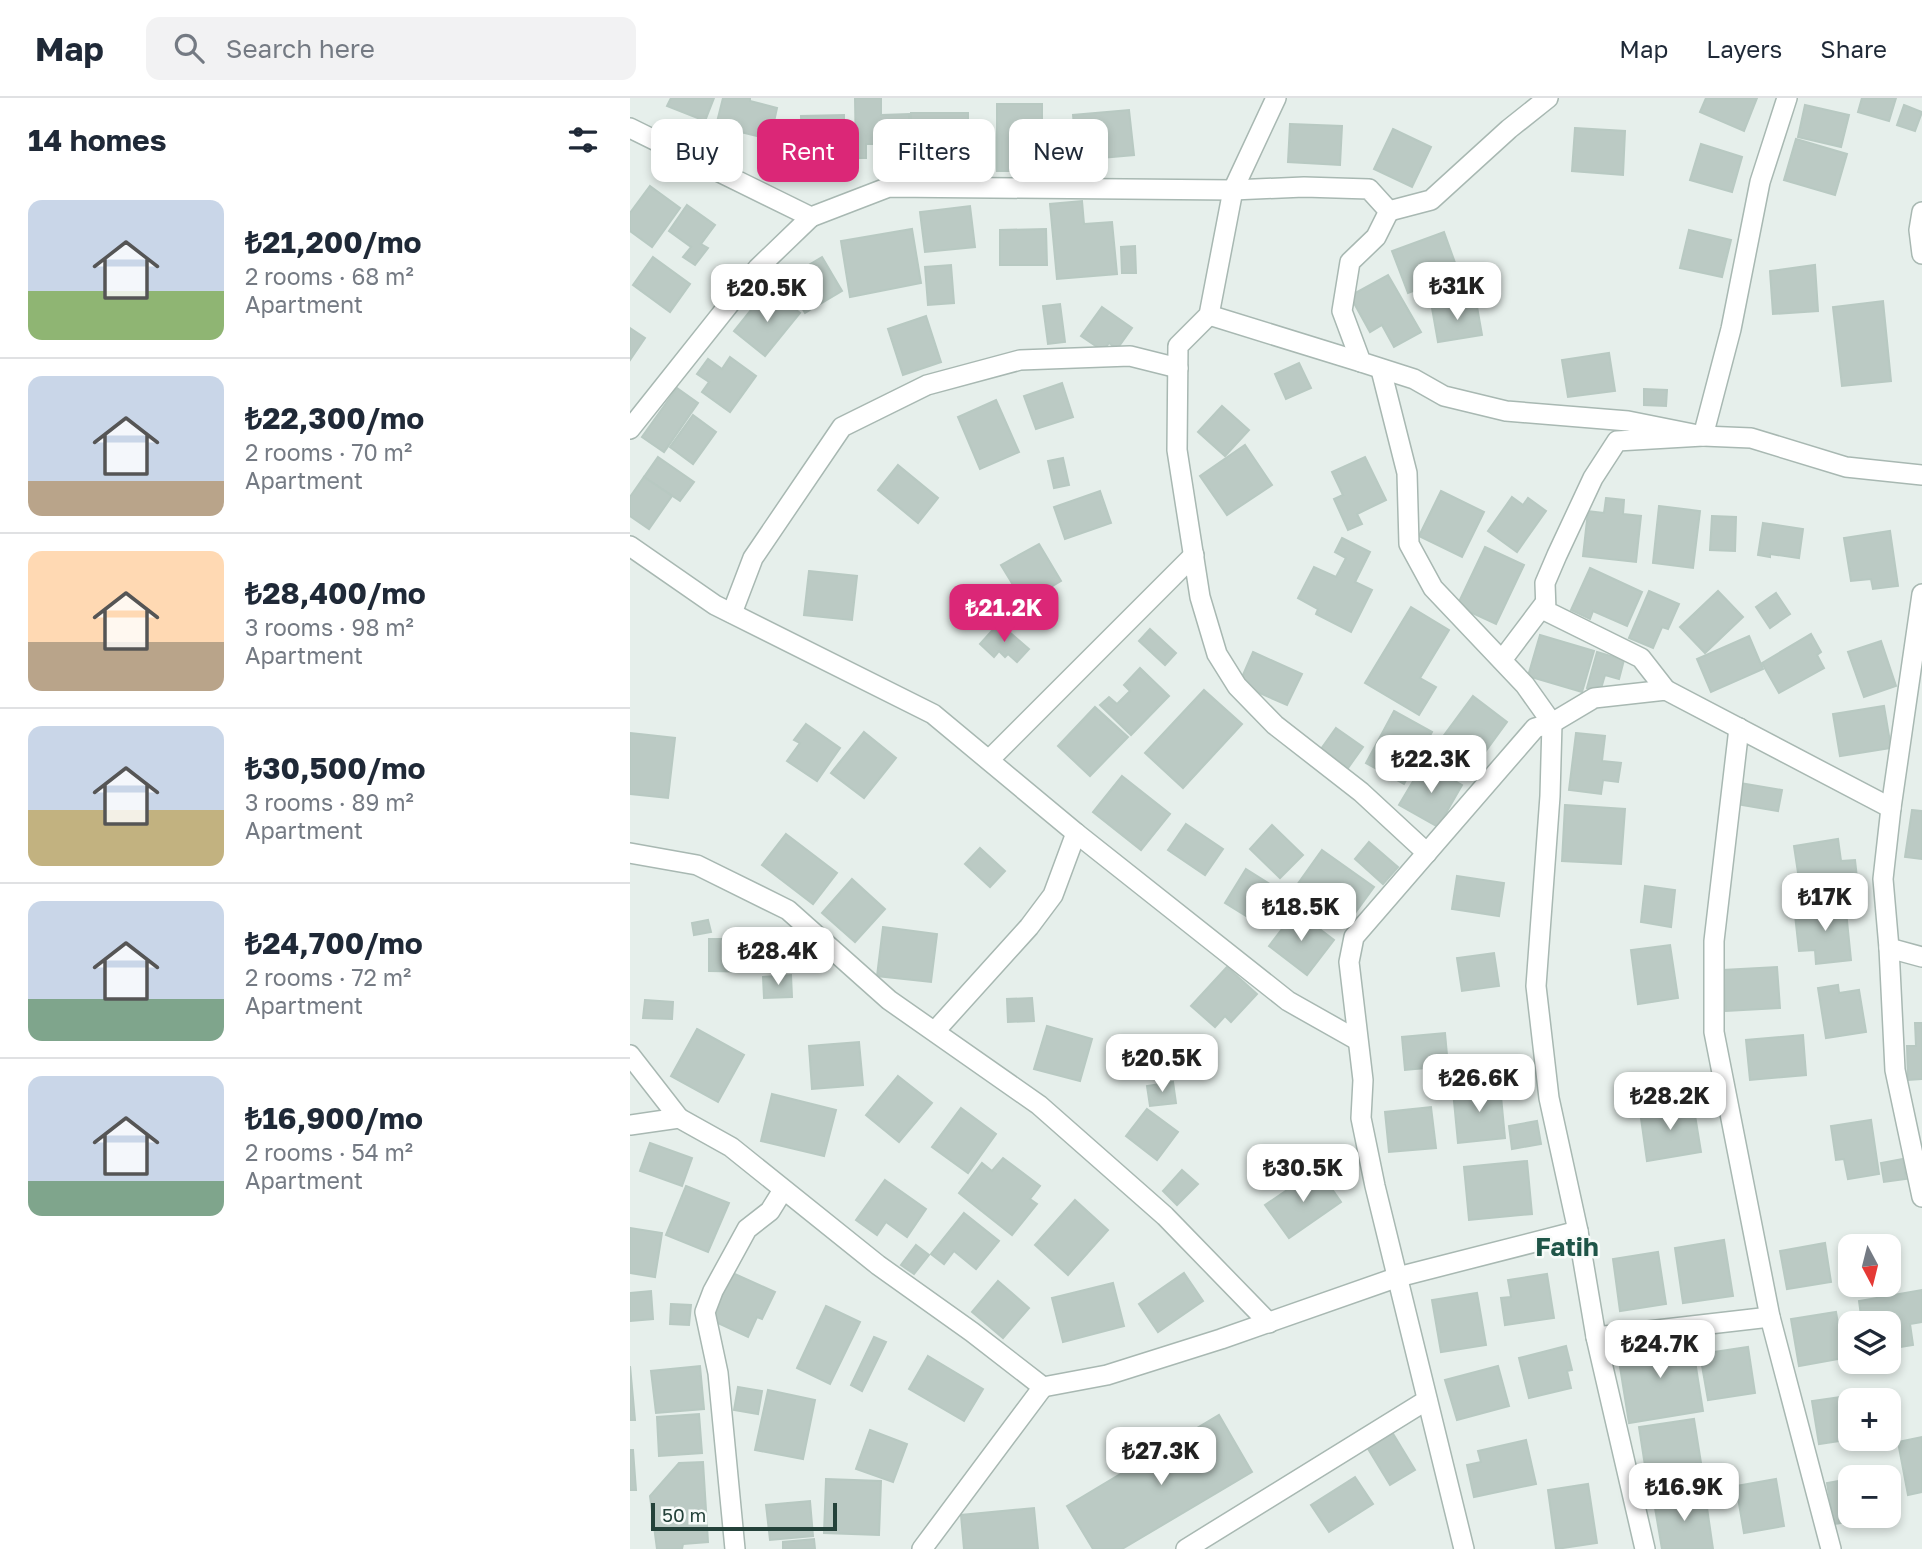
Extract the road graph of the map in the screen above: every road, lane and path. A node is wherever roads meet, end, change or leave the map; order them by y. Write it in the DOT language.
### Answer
graph roads {
  1 [pos="1276,98"];
  2 [pos="1548,98"];
  3 [pos="1787,98"];
  4 [pos="630,128"];
  5 [pos="1233,190"];
  6 [pos="1388,211"];
  7 [pos="1922,212"];
  8 [pos="811,217"];
  9 [pos="1922,254"];
  10 [pos="1209,315"];
  11 [pos="1361,362"];
  12 [pos="1178,368"];
  13 [pos="1381,369"];
  14 [pos="630,429"];
  15 [pos="1703,436"];
  16 [pos="1922,475"];
  17 [pos="630,546"];
  18 [pos="1194,555"];
  19 [pos="1922,594"];
  20 [pos="1545,603"];
  21 [pos="732,614"];
  22 [pos="1502,660"];
  23 [pos="1666,690"];
  24 [pos="1552,723"];
  25 [pos="1739,728"];
  26 [pos="989,760"];
  27 [pos="1891,808"];
  28 [pos="1076,832"];
  29 [pos="630,853"];
  30 [pos="1427,853"];
  31 [pos="1889,948"];
  32 [pos="1922,957"];
  33 [pos="935,1031"];
  34 [pos="1357,1040"];
  35 [pos="630,1055"];
  36 [pos="680,1118"];
  37 [pos="630,1125"];
  38 [pos="783,1191"];
  39 [pos="1922,1197"];
  40 [pos="1578,1231"];
  41 [pos="1398,1277"];
  42 [pos="1770,1317"];
  43 [pos="1269,1323"];
  44 [pos="1596,1337"];
  45 [pos="1043,1387"];
  46 [pos="1427,1399"];
  47 [pos="735,1549"];
  48 [pos="922,1549"];
  49 [pos="1186,1549"];
  50 [pos="1464,1549"];
  51 [pos="1644,1549"];
  52 [pos="1831,1549"];
  1 -- 5 [label="street"];
  2 -- 6 [label="street"];
  3 -- 15 [label="street"];
  4 -- 8 [label="street"];
  5 -- 6 [label="street"];
  5 -- 8 [label="street"];
  5 -- 10 [label="street"];
  6 -- 11 [label="street"];
  7 -- 9 [label="street"];
  8 -- 14 [label="street"];
  10 -- 11 [label="street"];
  10 -- 12 [label="street"];
  11 -- 13 [label="street"];
  12 -- 18 [label="street"];
  12 -- 21 [label="street"];
  13 -- 15 [label="street"];
  13 -- 22 [label="street"];
  15 -- 16 [label="street"];
  15 -- 20 [label="street"];
  17 -- 21 [label="street"];
  18 -- 26 [label="street"];
  18 -- 30 [label="street"];
  19 -- 27 [label="street"];
  20 -- 22 [label="street"];
  20 -- 23 [label="street"];
  21 -- 26 [label="street"];
  22 -- 24 [label="street"];
  23 -- 24 [label="street"];
  23 -- 25 [label="street"];
  24 -- 30 [label="street"];
  24 -- 40 [label="street"];
  25 -- 27 [label="street"];
  25 -- 42 [label="street"];
  26 -- 28 [label="street"];
  27 -- 31 [label="street"];
  28 -- 33 [label="street"];
  28 -- 34 [label="street"];
  29 -- 33 [label="street"];
  30 -- 34 [label="street"];
  31 -- 32 [label="street"];
  31 -- 39 [label="street"];
  33 -- 43 [label="street"];
  34 -- 41 [label="street"];
  35 -- 36 [label="street"];
  36 -- 37 [label="street"];
  36 -- 38 [label="street"];
  38 -- 45 [label="street"];
  38 -- 47 [label="street"];
  40 -- 41 [label="street"];
  40 -- 44 [label="street"];
  41 -- 43 [label="street"];
  41 -- 46 [label="street"];
  42 -- 44 [label="street"];
  42 -- 52 [label="street"];
  43 -- 45 [label="street"];
  44 -- 51 [label="street"];
  45 -- 48 [label="street"];
  46 -- 49 [label="street"];
  46 -- 50 [label="street"];
}
